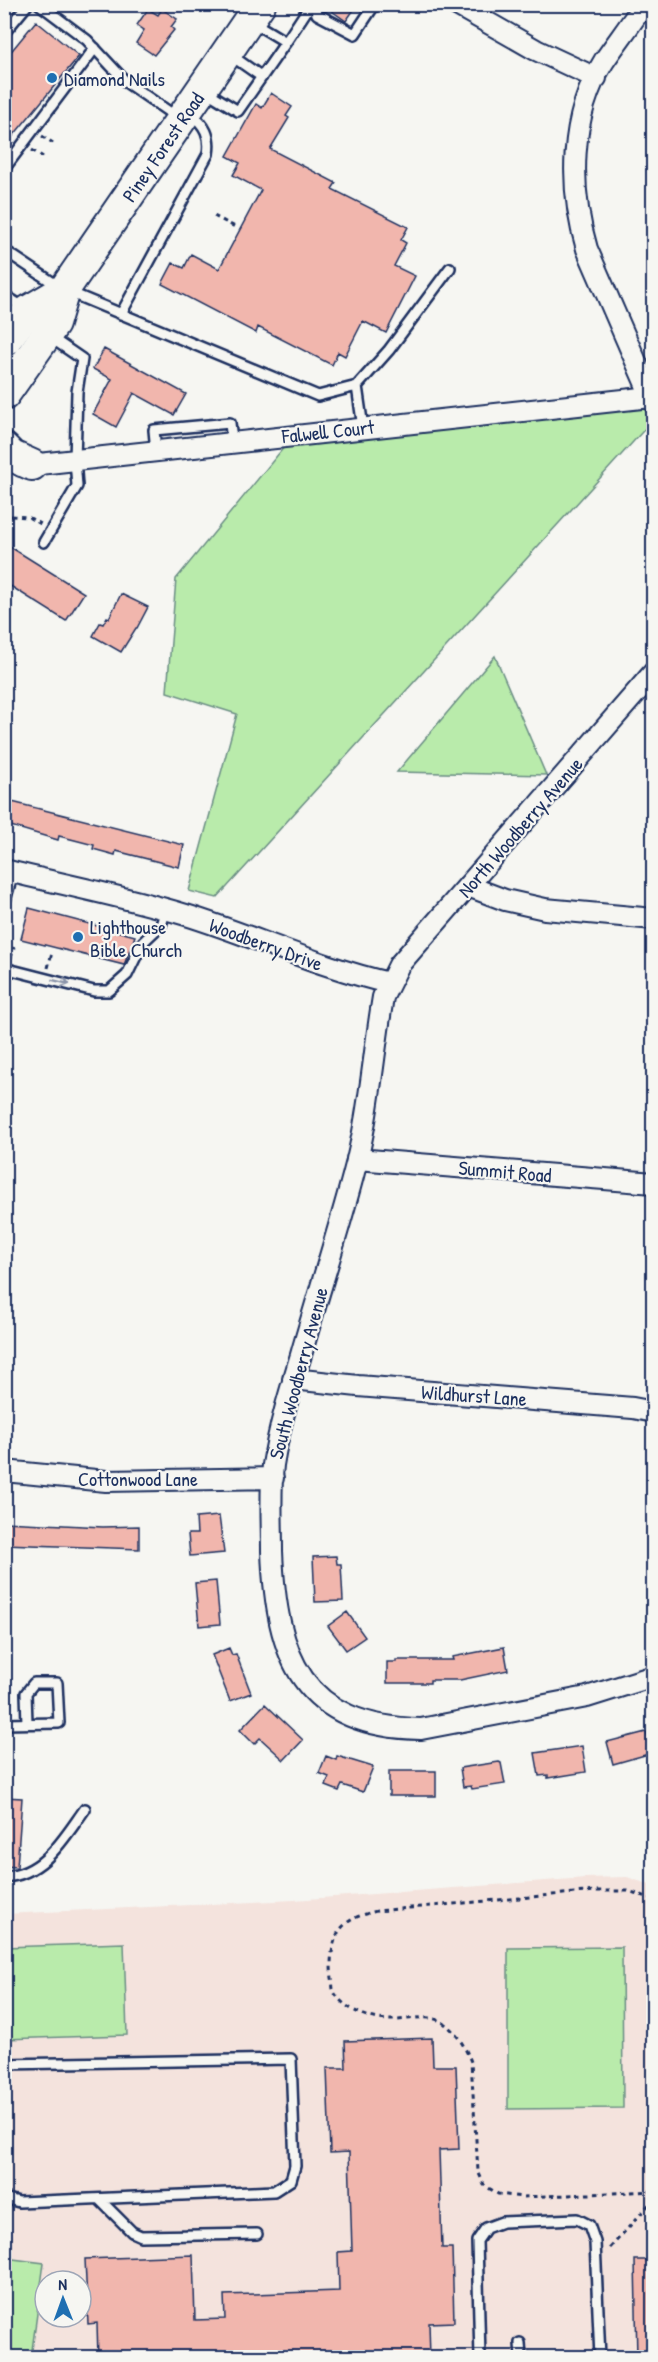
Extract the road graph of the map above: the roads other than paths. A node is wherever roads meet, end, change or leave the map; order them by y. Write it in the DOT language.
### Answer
graph roads {
  1 [pos="28,4"];
  2 [pos="39,4"];
  3 [pos="313,4"];
  4 [pos="375,4"];
  5 [pos="455,4"];
  6 [pos="644,4"];
  7 [pos="255,12"];
  8 [pos="4,33"];
  9 [pos="286,42"];
  10 [pos="95,48"];
  11 [pos="227,53"];
  12 [pos="262,77"];
  13 [pos="596,78"];
  14 [pos="189,106"];
  15 [pos="4,169"];
  16 [pos="4,250"];
  17 [pos="450,268"];
  18 [pos="64,290"];
  19 [pos="121,314"];
  20 [pos="12,320"];
  21 [pos="46,334"];
  22 [pos="357,386"];
  23 [pos="5,387"];
  24 [pos="652,400"];
  25 [pos="363,428"];
  26 [pos="4,448"];
  27 [pos="75,460"];
  28 [pos="14,467"];
  29 [pos="44,542"];
  30 [pos="654,672"];
  31 [pos="645,696"];
  32 [pos="9,871"];
  33 [pos="468,886"];
  34 [pos="4,905"];
  35 [pos="165,910"];
  36 [pos="654,919"];
  37 [pos="4,968"];
  38 [pos="389,983"];
  39 [pos="357,1159"];
  40 [pos="654,1184"];
  41 [pos="293,1379"];
  42 [pos="654,1412"];
  43 [pos="4,1471"];
  44 [pos="273,1478"];
  45 [pos="654,1676"];
  46 [pos="27,1723"];
  47 [pos="4,1724"];
  48 [pos="85,1809"];
  49 [pos="4,1876"];
  50 [pos="4,2064"];
  51 [pos="4,2198"];
  52 [pos="99,2199"];
  53 [pos="257,2234"];
  54 [pos="520,2343"];
  55 [pos="480,2358"];
  56 [pos="521,2358"];
  57 [pos="600,2358"];
  1 -- 8 [label="lane"];
  2 -- 10 [label="lane"];
  3 -- 4 [label="lane"];
  3 -- 9 [label="lane"];
  5 -- 13 [label="street"];
  6 -- 13 [label="street"];
  7 -- 9 [label="lane"];
  7 -- 11 [label="main road, Piney Forest Road"];
  9 -- 12 [label="lane"];
  10 -- 14 [label="lane"];
  10 -- 15 [label="lane"];
  11 -- 12 [label="lane"];
  11 -- 14 [label="main road, Piney Forest Road"];
  12 -- 14 [label="lane"];
  13 -- 24 [label="street"];
  14 -- 18 [label="main road, Piney Forest Road"];
  14 -- 19 [label="lane"];
  16 -- 18 [label="lane"];
  17 -- 22 [label="lane"];
  18 -- 19 [label="lane"];
  18 -- 20 [label="main road, Piney Forest Road"];
  18 -- 21 [label="main road, Piney Forest Road"];
  19 -- 22 [label="lane"];
  20 -- 23 [label="main road"];
  21 -- 23 [label="main road, Piney Forest Road"];
  21 -- 27 [label="lane"];
  22 -- 25 [label="lane"];
  24 -- 25 [label="street, Falwell Court"];
  25 -- 27 [label="street, Falwell Court"];
  26 -- 28 [label="main road"];
  27 -- 28 [label="street, Falwell Court"];
  27 -- 29 [label="lane"];
  30 -- 31 [label="street, North Woodberry Avenue"];
  31 -- 33 [label="street, North Woodberry Avenue"];
  32 -- 34 [label="lane"];
  32 -- 35 [label="street, Woodberry Drive"];
  33 -- 36 [label="street"];
  33 -- 38 [label="street, North Woodberry Avenue"];
  37 -- 35 [label="lane, one-way"];
  35 -- 38 [label="street, Woodberry Drive"];
  38 -- 39 [label="street, South Woodberry Avenue"];
  39 -- 40 [label="street, Summit Road"];
  39 -- 41 [label="street, South Woodberry Avenue"];
  41 -- 42 [label="street, Wildhurst Lane"];
  41 -- 44 [label="street, South Woodberry Avenue"];
  43 -- 44 [label="street, Cottonwood Lane"];
  44 -- 45 [label="street, South Woodberry Avenue"];
  46 -- 46 [label="lane"];
  46 -- 47 [label="lane"];
  48 -- 49 [label="lane"];
  50 -- 52 [label="lane"];
  51 -- 52 [label="lane"];
  52 -- 53 [label="lane"];
  54 -- 56 [label="lane"];
  55 -- 57 [label="lane"];
}
